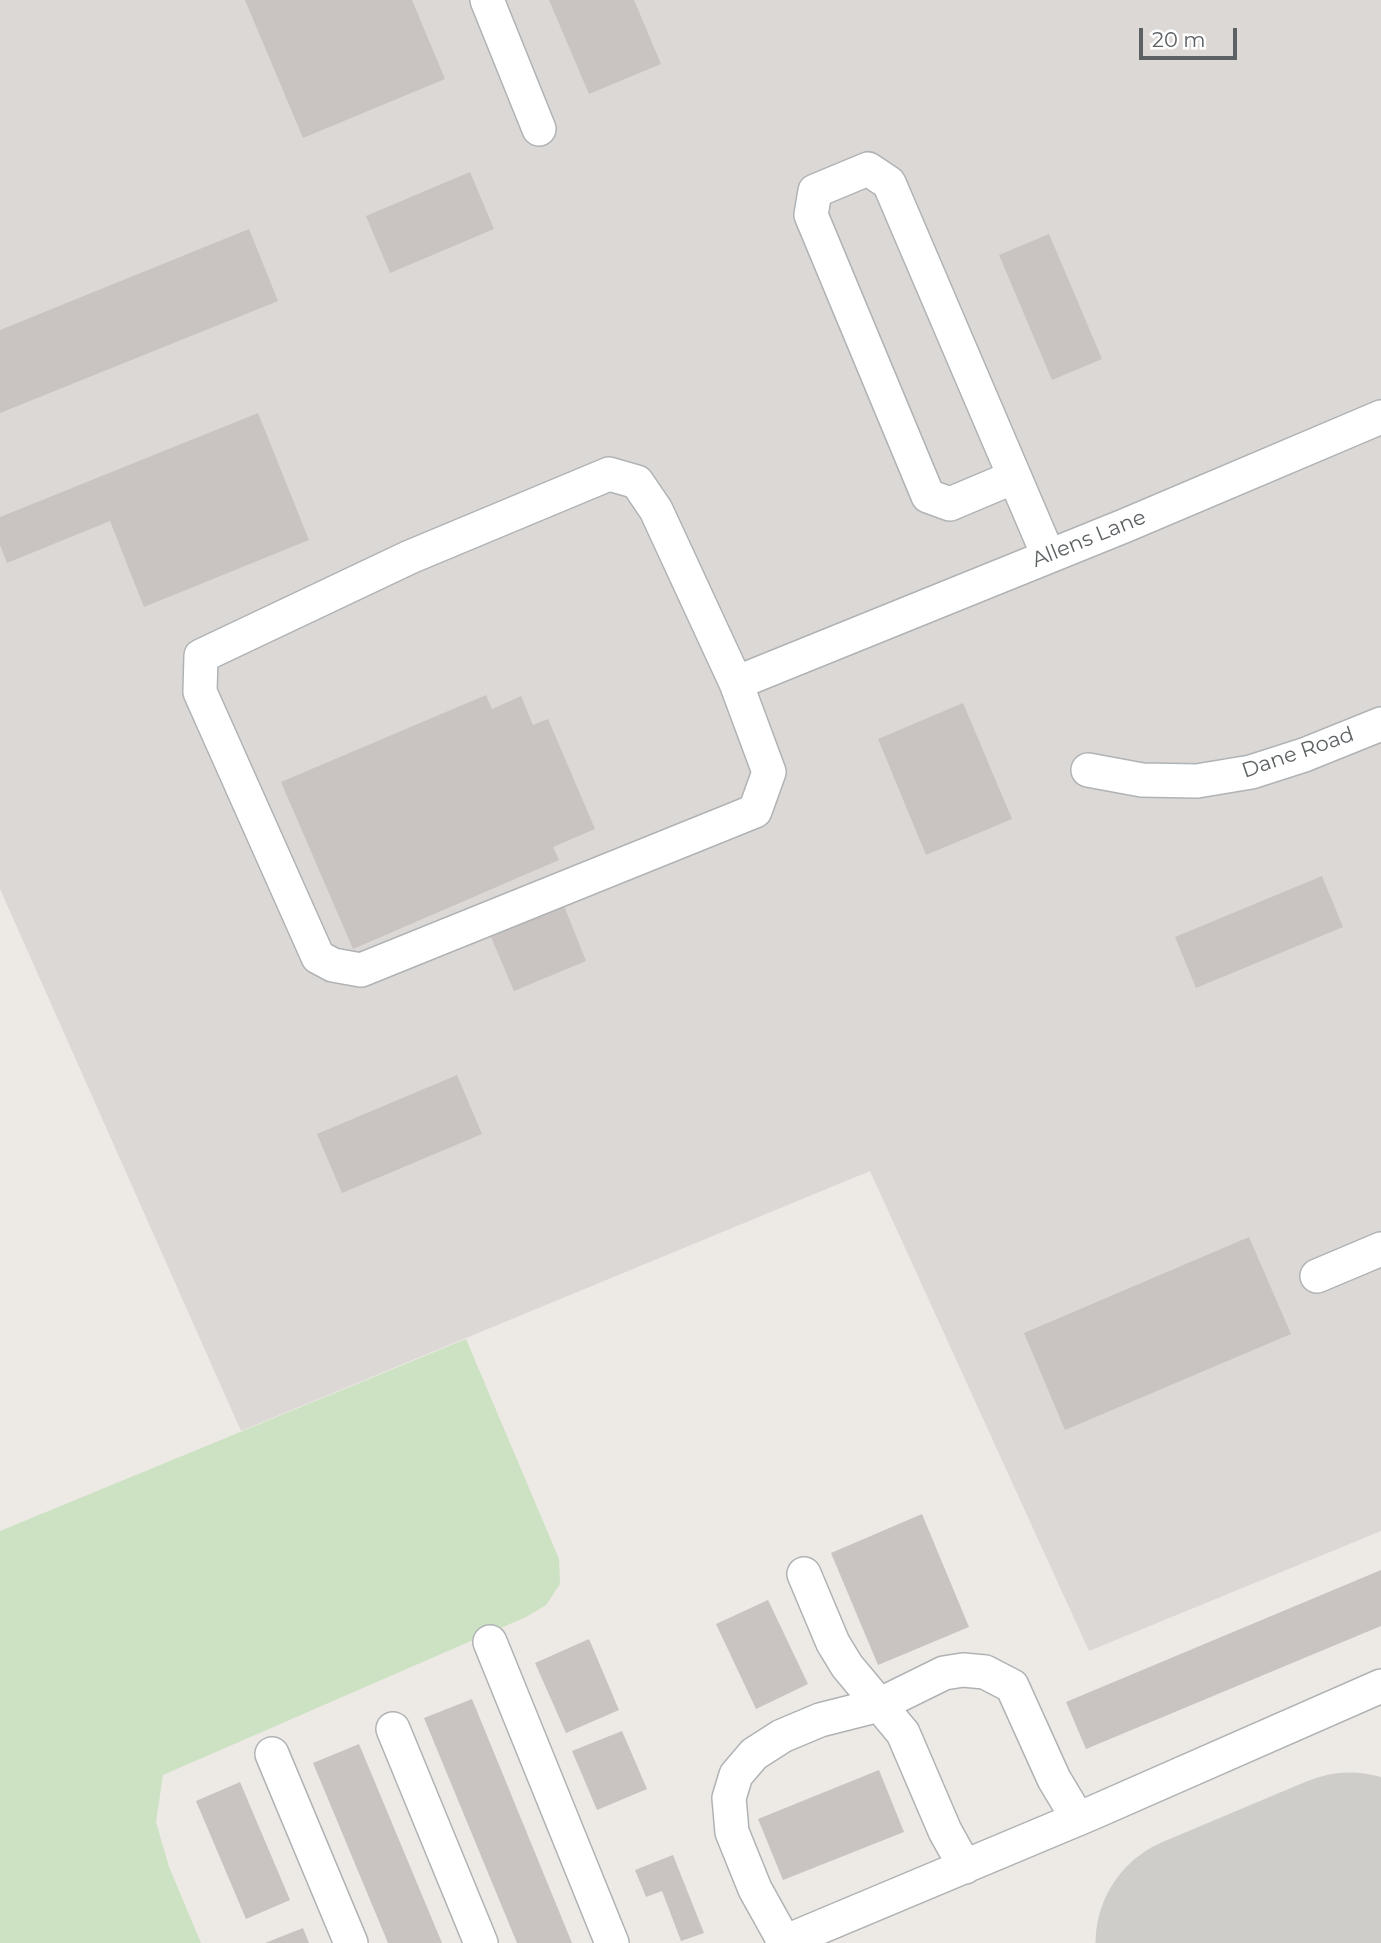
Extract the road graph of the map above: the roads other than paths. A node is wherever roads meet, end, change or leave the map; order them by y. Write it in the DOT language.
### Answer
graph roads {
  1 [pos="487,0"];
  2 [pos="539,130"];
  3 [pos="1381,417"];
  4 [pos="1014,477"];
  5 [pos="1048,555"];
  6 [pos="736,683"];
  7 [pos="1381,724"];
  8 [pos="1088,770"];
  9 [pos="1381,1248"];
  10 [pos="1317,1276"];
  11 [pos="804,1574"];
  12 [pos="490,1642"];
  13 [pos="1381,1686"];
  14 [pos="879,1705"];
  15 [pos="393,1729"];
  16 [pos="272,1754"];
  17 [pos="1078,1819"];
  18 [pos="965,1867"];
  19 [pos="351,1943"];
  20 [pos="481,1943"];
  21 [pos="612,1943"];
  22 [pos="784,1943"];
  1 -- 2 [label="street"];
  3 -- 5 [label="street, Allens Lane"];
  4 -- 4 [label="street"];
  4 -- 5 [label="street"];
  5 -- 6 [label="street, Allens Lane"];
  6 -- 6 [label="street"];
  7 -- 8 [label="street, Dane Road"];
  9 -- 10 [label="street"];
  11 -- 14 [label="street"];
  12 -- 21 [label="street"];
  13 -- 17 [label="street"];
  14 -- 17 [label="street"];
  14 -- 18 [label="street"];
  14 -- 22 [label="street"];
  15 -- 20 [label="street"];
  16 -- 19 [label="street"];
  17 -- 18 [label="street"];
  18 -- 22 [label="street"];
}
